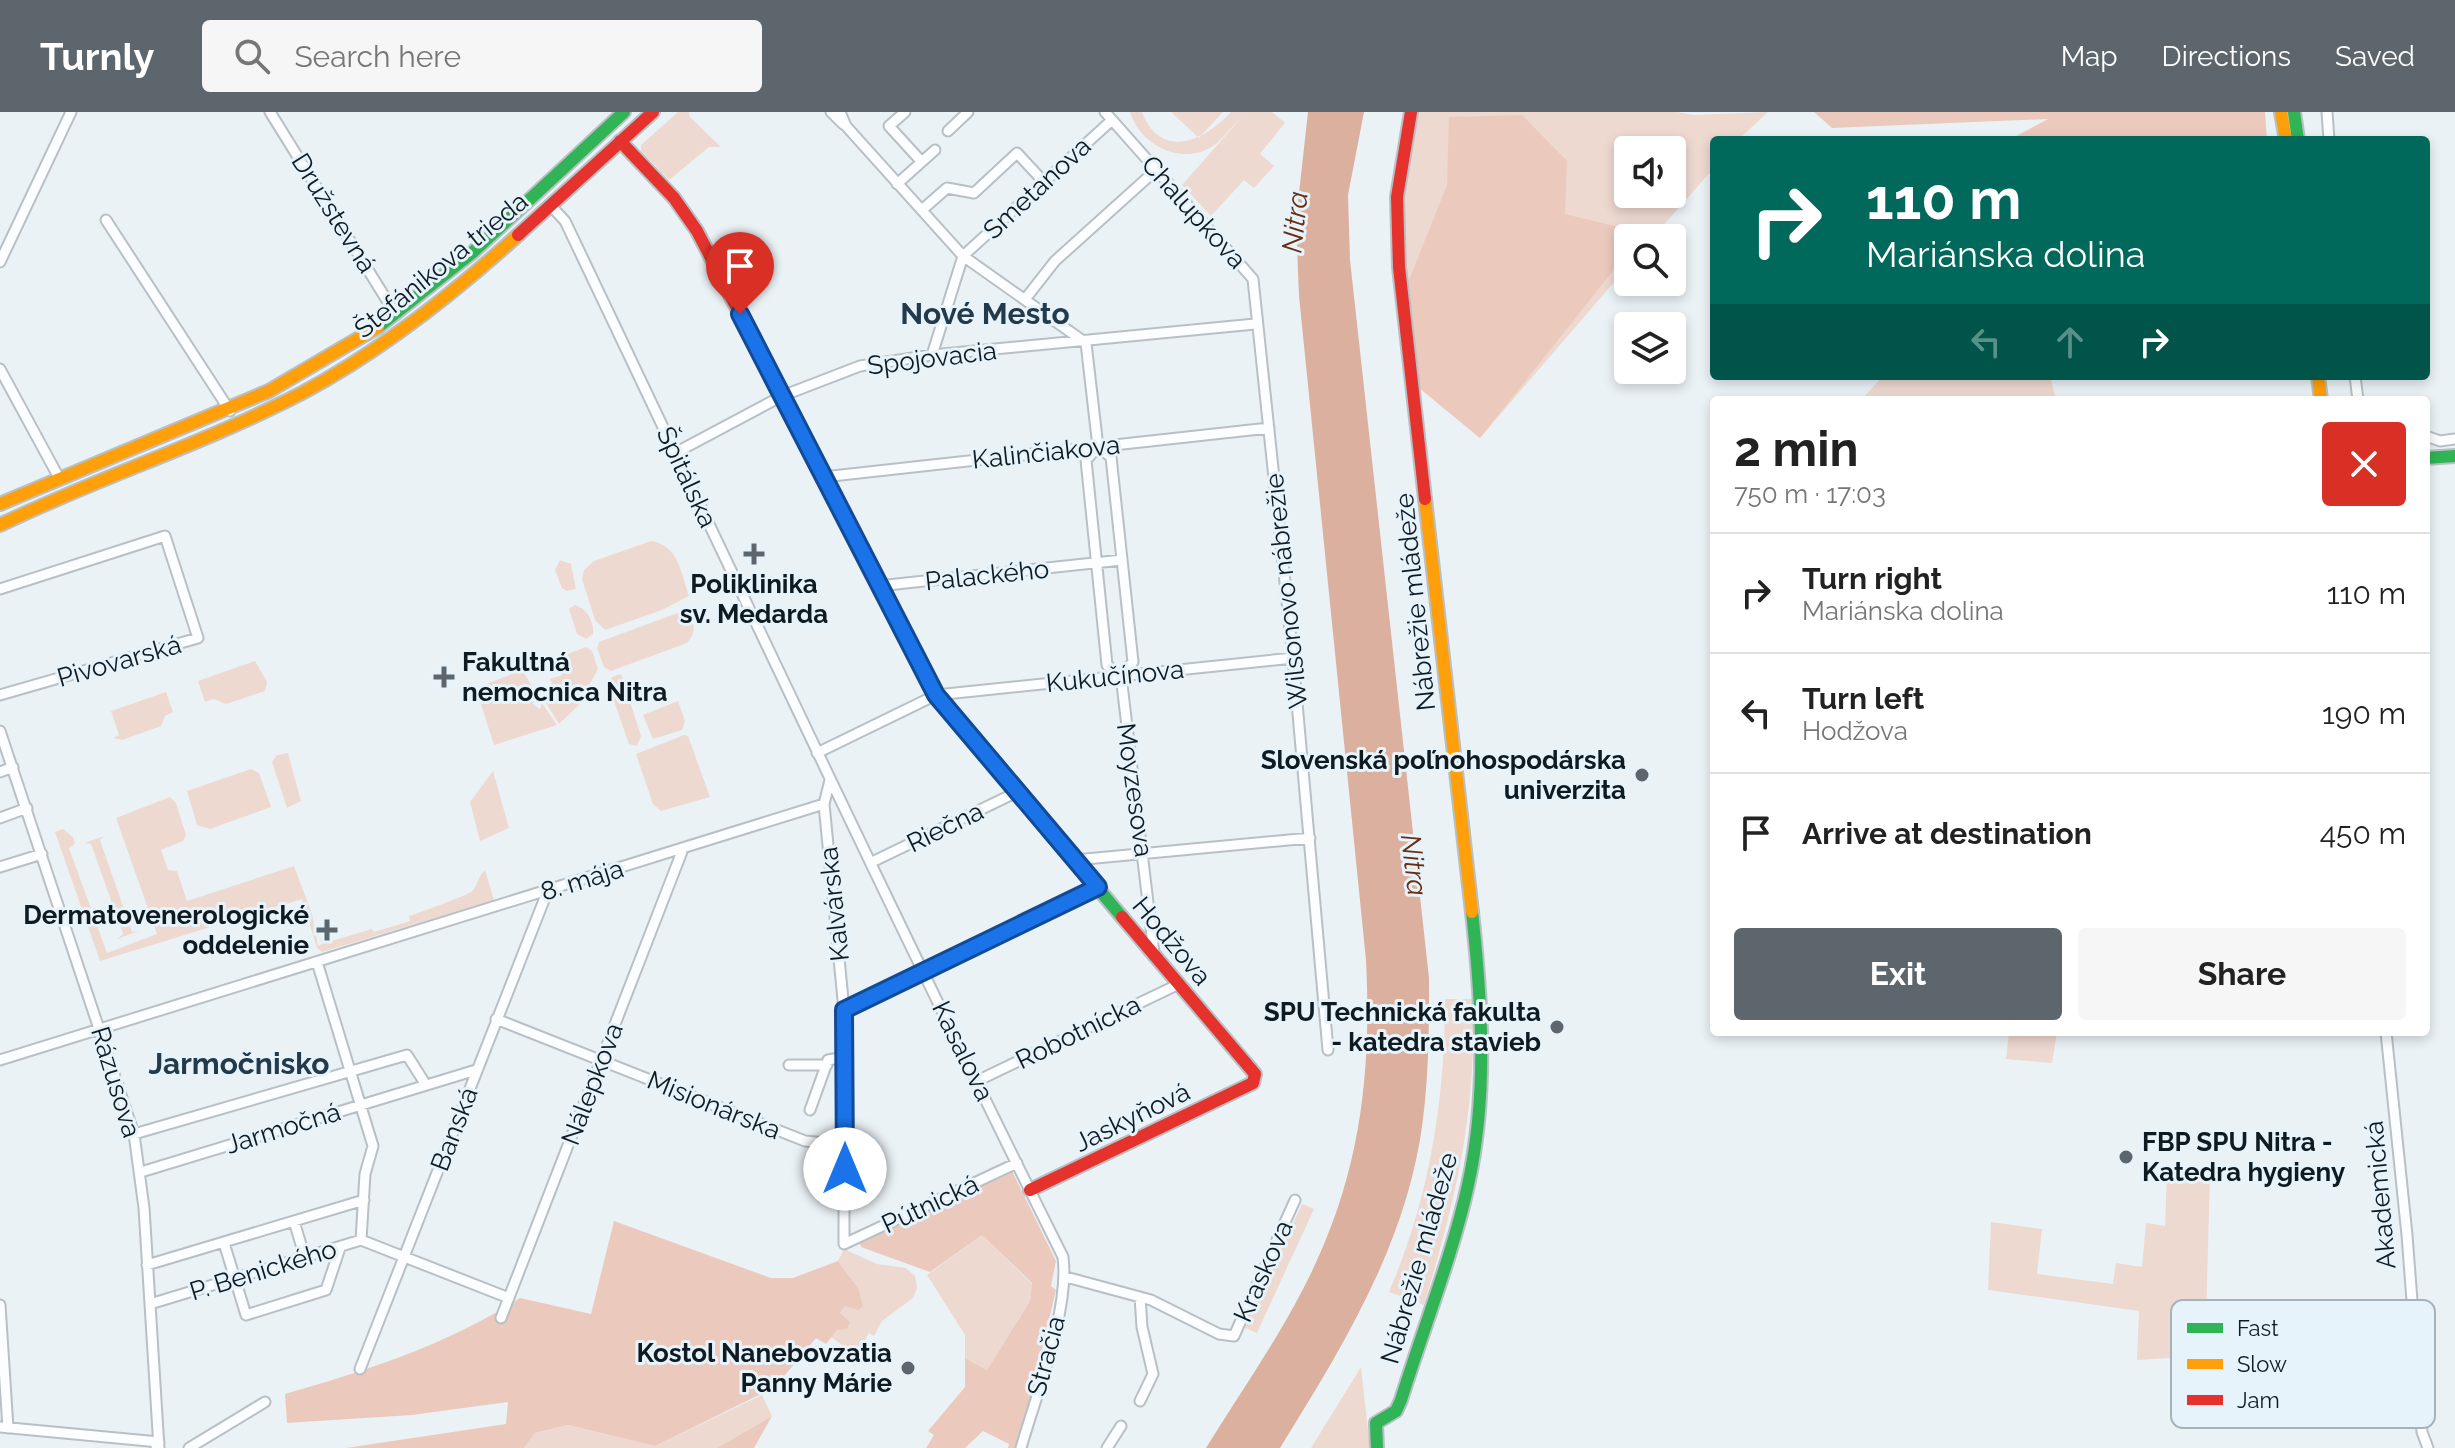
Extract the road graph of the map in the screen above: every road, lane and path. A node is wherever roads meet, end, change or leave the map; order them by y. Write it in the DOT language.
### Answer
graph roads {
  1 [pos="71,112"];
  2 [pos="270,112"];
  3 [pos="624,112"];
  4 [pos="653,112"];
  5 [pos="831,112"];
  6 [pos="840,112"];
  7 [pos="905,112"];
  8 [pos="968,112"];
  9 [pos="1411,112"];
  10 [pos="2281,112"];
  11 [pos="2294,112"];
  12 [pos="2327,112"];
  13 [pos="1108,116"];
  14 [pos="846,126"];
  15 [pos="948,131"];
  16 [pos="2285,136"];
  17 [pos="2297,136"];
  18 [pos="2329,136"];
  19 [pos="620,141"];
  20 [pos="935,150"];
  21 [pos="921,161"];
  22 [pos="1156,170"];
  23 [pos="1044,182"];
  24 [pos="897,184"];
  25 [pos="539,192"];
  26 [pos="550,205"];
  27 [pos="923,209"];
  28 [pos="106,220"];
  29 [pos="963,256"];
  30 [pos="0,262"];
  31 [pos="1026,298"];
  32 [pos="396,315"];
  33 [pos="1255,324"];
  34 [pos="405,328"];
  35 [pos="1086,343"];
  36 [pos="932,355"];
  37 [pos="0,369"];
  38 [pos="782,396"];
  39 [pos="230,410"];
  40 [pos="237,425"];
  41 [pos="1269,428"];
  42 [pos="2430,437"];
  43 [pos="2455,439"];
  44 [pos="1098,447"];
  45 [pos="675,453"];
  46 [pos="2455,456"];
  47 [pos="2430,458"];
  48 [pos="58,476"];
  49 [pos="823,477"];
  50 [pos="65,493"];
  51 [pos="0,504"];
  52 [pos="0,525"];
  53 [pos="1122,560"];
  54 [pos="1096,564"];
  55 [pos="878,586"];
  56 [pos="0,589"];
  57 [pos="1293,658"];
  58 [pos="1121,676"];
  59 [pos="0,695"];
  60 [pos="936,695"];
  61 [pos="0,731"];
  62 [pos="817,753"];
  63 [pos="13,767"];
  64 [pos="0,772"];
  65 [pos="830,780"];
  66 [pos="1017,792"];
  67 [pos="824,804"];
  68 [pos="27,808"];
  69 [pos="0,818"];
  70 [pos="1310,838"];
  71 [pos="683,849"];
  72 [pos="1140,852"];
  73 [pos="42,854"];
  74 [pos="1075,860"];
  75 [pos="872,862"];
  76 [pos="0,867"];
  77 [pos="1098,887"];
  78 [pos="548,890"];
  79 [pos="1154,953"];
  80 [pos="317,962"];
  81 [pos="924,972"];
  82 [pos="1179,984"];
  83 [pos="844,1010"];
  84 [pos="496,1019"];
  85 [pos="100,1029"];
  86 [pos="2386,1036"];
  87 [pos="1328,1050"];
  88 [pos="845,1057"];
  89 [pos="0,1060"];
  90 [pos="600,1060"];
  91 [pos="789,1065"];
  92 [pos="827,1065"];
  93 [pos="476,1070"];
  94 [pos="350,1071"];
  95 [pos="977,1081"];
  96 [pos="1253,1083"];
  97 [pos="426,1085"];
  98 [pos="360,1104"];
  99 [pos="810,1110"];
  100 [pos="134,1134"];
  101 [pos="846,1145"];
  102 [pos="1017,1163"];
  103 [pos="141,1172"];
  104 [pos="1030,1190"];
  105 [pos="364,1200"];
  106 [pos="1295,1200"];
  107 [pos="294,1221"];
  108 [pos="361,1240"];
  109 [pos="224,1243"];
  110 [pos="844,1244"];
  111 [pos="340,1248"];
  112 [pos="405,1257"];
  113 [pos="305,1258"];
  114 [pos="1064,1264"];
  115 [pos="147,1265"];
  116 [pos="1066,1277"];
  117 [pos="235,1279"];
  118 [pos="1140,1297"];
  119 [pos="509,1298"];
  120 [pos="2412,1300"];
  121 [pos="150,1304"];
  122 [pos="0,1305"];
  123 [pos="501,1318"];
  124 [pos="360,1369"];
  125 [pos="1140,1401"];
  126 [pos="265,1402"];
  127 [pos="1121,1426"];
  128 [pos="4,1427"];
  129 [pos="2422,1428"];
  130 [pos="158,1446"];
  131 [pos="189,1448"];
  132 [pos="1021,1448"];
  133 [pos="1107,1448"];
  134 [pos="1377,1448"];
  135 [pos="2428,1448"];
  1 -- 30 [label="street"];
  2 -- 32 [label="street, Družstevná"];
  3 -- 25 [label="street, Štefánikova trieda"];
  4 -- 19 [label="street, Štefánikova trieda"];
  5 -- 14 [label="street"];
  6 -- 14 [label="street"];
  7 -- 21 [label="street"];
  8 -- 15 [label="street"];
  9 -- 134 [label="street, Nábrežie mládeže"];
  10 -- 16 [label="street"];
  11 -- 17 [label="street"];
  12 -- 18 [label="street"];
  13 -- 22 [label="street, Chalupkova"];
  13 -- 23 [label="street, Smetanova"];
  14 -- 24 [label="street"];
  19 -- 26 [label="street, Štefánikova trieda"];
  19 -- 38 [label="street, Hodžova"];
  20 -- 21 [label="street"];
  21 -- 24 [label="street"];
  22 -- 31 [label="street"];
  22 -- 33 [label="street, Chalupkova"];
  23 -- 27 [label="street"];
  23 -- 29 [label="street, Smetanova"];
  24 -- 27 [label="street"];
  25 -- 26 [label="street"];
  25 -- 32 [label="street, Štefánikova trieda"];
  26 -- 34 [label="street, Štefánikova trieda"];
  26 -- 45 [label="street, Špitálska"];
  27 -- 29 [label="street"];
  28 -- 39 [label="street"];
  29 -- 31 [label="street"];
  29 -- 36 [label="street"];
  31 -- 35 [label="street"];
  32 -- 34 [label="street"];
  32 -- 39 [label="street, Štefánikova trieda"];
  33 -- 35 [label="street, Spojovacia"];
  33 -- 41 [label="street, Wilsonovo nábrežie"];
  34 -- 40 [label="street, Štefánikova trieda"];
  35 -- 36 [label="street, Spojovacia"];
  35 -- 44 [label="street, Moyzesova"];
  36 -- 38 [label="street, Spojovacia"];
  37 -- 48 [label="street"];
  38 -- 45 [label="street, Spojovacia"];
  38 -- 49 [label="street, Hodžova"];
  39 -- 40 [label="street"];
  39 -- 48 [label="street, Štefánikova trieda"];
  40 -- 50 [label="street, Štefánikova trieda"];
  41 -- 44 [label="street, Kalinčiakova"];
  41 -- 57 [label="street, Wilsonovo nábrežie"];
  42 -- 43 [label="street"];
  44 -- 49 [label="street, Kalinčiakova"];
  44 -- 53 [label="street, Moyzesova"];
  44 -- 54 [label="street, Moyzesova"];
  45 -- 62 [label="street, Špitálska"];
  46 -- 47 [label="street"];
  48 -- 50 [label="street"];
  48 -- 51 [label="street, Štefánikova trieda"];
  49 -- 55 [label="street, Hodžova"];
  50 -- 52 [label="street, Štefánikova trieda"];
  53 -- 54 [label="street, Palackého"];
  53 -- 58 [label="street, Moyzesova"];
  54 -- 55 [label="street, Palackého"];
  54 -- 58 [label="street, Moyzesova"];
  55 -- 60 [label="street, Hodžova"];
  56 -- 59 [label="street, Pivovarská"];
  57 -- 58 [label="street, Kukučínova"];
  57 -- 70 [label="street, Wilsonovo nábrežie"];
  58 -- 60 [label="street, Kukučínova"];
  58 -- 72 [label="street, Moyzesova"];
  60 -- 62 [label="street"];
  60 -- 66 [label="street, Hodžova"];
  61 -- 63 [label="street, Rázusova"];
  62 -- 65 [label="street, Kasalova"];
  63 -- 64 [label="street"];
  63 -- 68 [label="street, Rázusova"];
  65 -- 67 [label="street"];
  65 -- 75 [label="street, Kasalova"];
  66 -- 74 [label="street, Hodžova"];
  66 -- 75 [label="street, Riečna"];
  67 -- 71 [label="street, 8. mája"];
  67 -- 83 [label="street, Kalvárska"];
  68 -- 69 [label="street"];
  68 -- 73 [label="street, Rázusova"];
  70 -- 72 [label="street"];
  70 -- 87 [label="street, Wilsonovo nábrežie"];
  71 -- 78 [label="street, 8. mája"];
  71 -- 90 [label="street, Nálepkova"];
  72 -- 74 [label="street"];
  72 -- 79 [label="street, Moyzesova"];
  73 -- 76 [label="street"];
  73 -- 85 [label="street, Rázusova"];
  74 -- 77 [label="street, Hodžova"];
  75 -- 81 [label="street, Kasalova"];
  77 -- 79 [label="street, Hodžova"];
  77 -- 81 [label="street"];
  78 -- 80 [label="street, 8. mája"];
  78 -- 84 [label="street, Banská"];
  79 -- 82 [label="street, Hodžova"];
  80 -- 85 [label="street, 8. mája"];
  80 -- 94 [label="street"];
  81 -- 83 [label="street"];
  81 -- 95 [label="street, Kasalova"];
  82 -- 95 [label="street, Robotnícka"];
  82 -- 96 [label="street, Hodžova"];
  83 -- 88 [label="street, Kalvárska"];
  84 -- 90 [label="street, Misionárska"];
  84 -- 93 [label="street, Banská"];
  85 -- 89 [label="street, 8. mája"];
  85 -- 100 [label="street, Rázusova"];
  86 -- 120 [label="street, Akademická"];
  88 -- 92 [label="street"];
  88 -- 101 [label="street, Kalvárska"];
  90 -- 101 [label="street, Misionárska"];
  90 -- 119 [label="street, Nálepkova"];
  91 -- 92 [label="street"];
  92 -- 99 [label="street"];
  93 -- 97 [label="street, Jarmočná"];
  93 -- 112 [label="street, Banská"];
  94 -- 97 [label="street, Jarmočná"];
  94 -- 98 [label="street"];
  94 -- 100 [label="street, Jarmočná"];
  95 -- 102 [label="street, Kasalova"];
  96 -- 104 [label="street, Jaskyňová"];
  97 -- 98 [label="street, Jarmočná"];
  98 -- 103 [label="street, Jarmočná"];
  98 -- 105 [label="street"];
  100 -- 103 [label="street, Rázusova"];
  101 -- 110 [label="street, Kalvárska"];
  102 -- 104 [label="street, Kasalova"];
  102 -- 110 [label="street, Pútnická"];
  103 -- 115 [label="street, Rázusova"];
  104 -- 114 [label="street, Kasalova"];
  105 -- 107 [label="street"];
  105 -- 108 [label="street"];
  106 -- 118 [label="street, Kraskova"];
  107 -- 109 [label="street"];
  107 -- 113 [label="street"];
  108 -- 111 [label="street, P. Benického"];
  108 -- 112 [label="street, P. Benického"];
  109 -- 115 [label="street"];
  109 -- 117 [label="street"];
  111 -- 113 [label="street, P. Benického"];
  111 -- 117 [label="street"];
  112 -- 119 [label="street, P. Benického"];
  112 -- 124 [label="street, Banská"];
  113 -- 117 [label="street, P. Benického"];
  114 -- 116 [label="street, Stračia"];
  115 -- 121 [label="street, Rázusova"];
  116 -- 118 [label="street, Kraskova"];
  116 -- 132 [label="street, Stračia"];
  117 -- 121 [label="street, P. Benického"];
  118 -- 125 [label="street"];
  119 -- 123 [label="street, Nálepkova"];
  121 -- 130 [label="street, Rázusova"];
  122 -- 128 [label="street"];
  126 -- 131 [label="street"];
  127 -- 133 [label="street"];
  128 -- 130 [label="street"];
  129 -- 135 [label="street, Akademická"];
}
